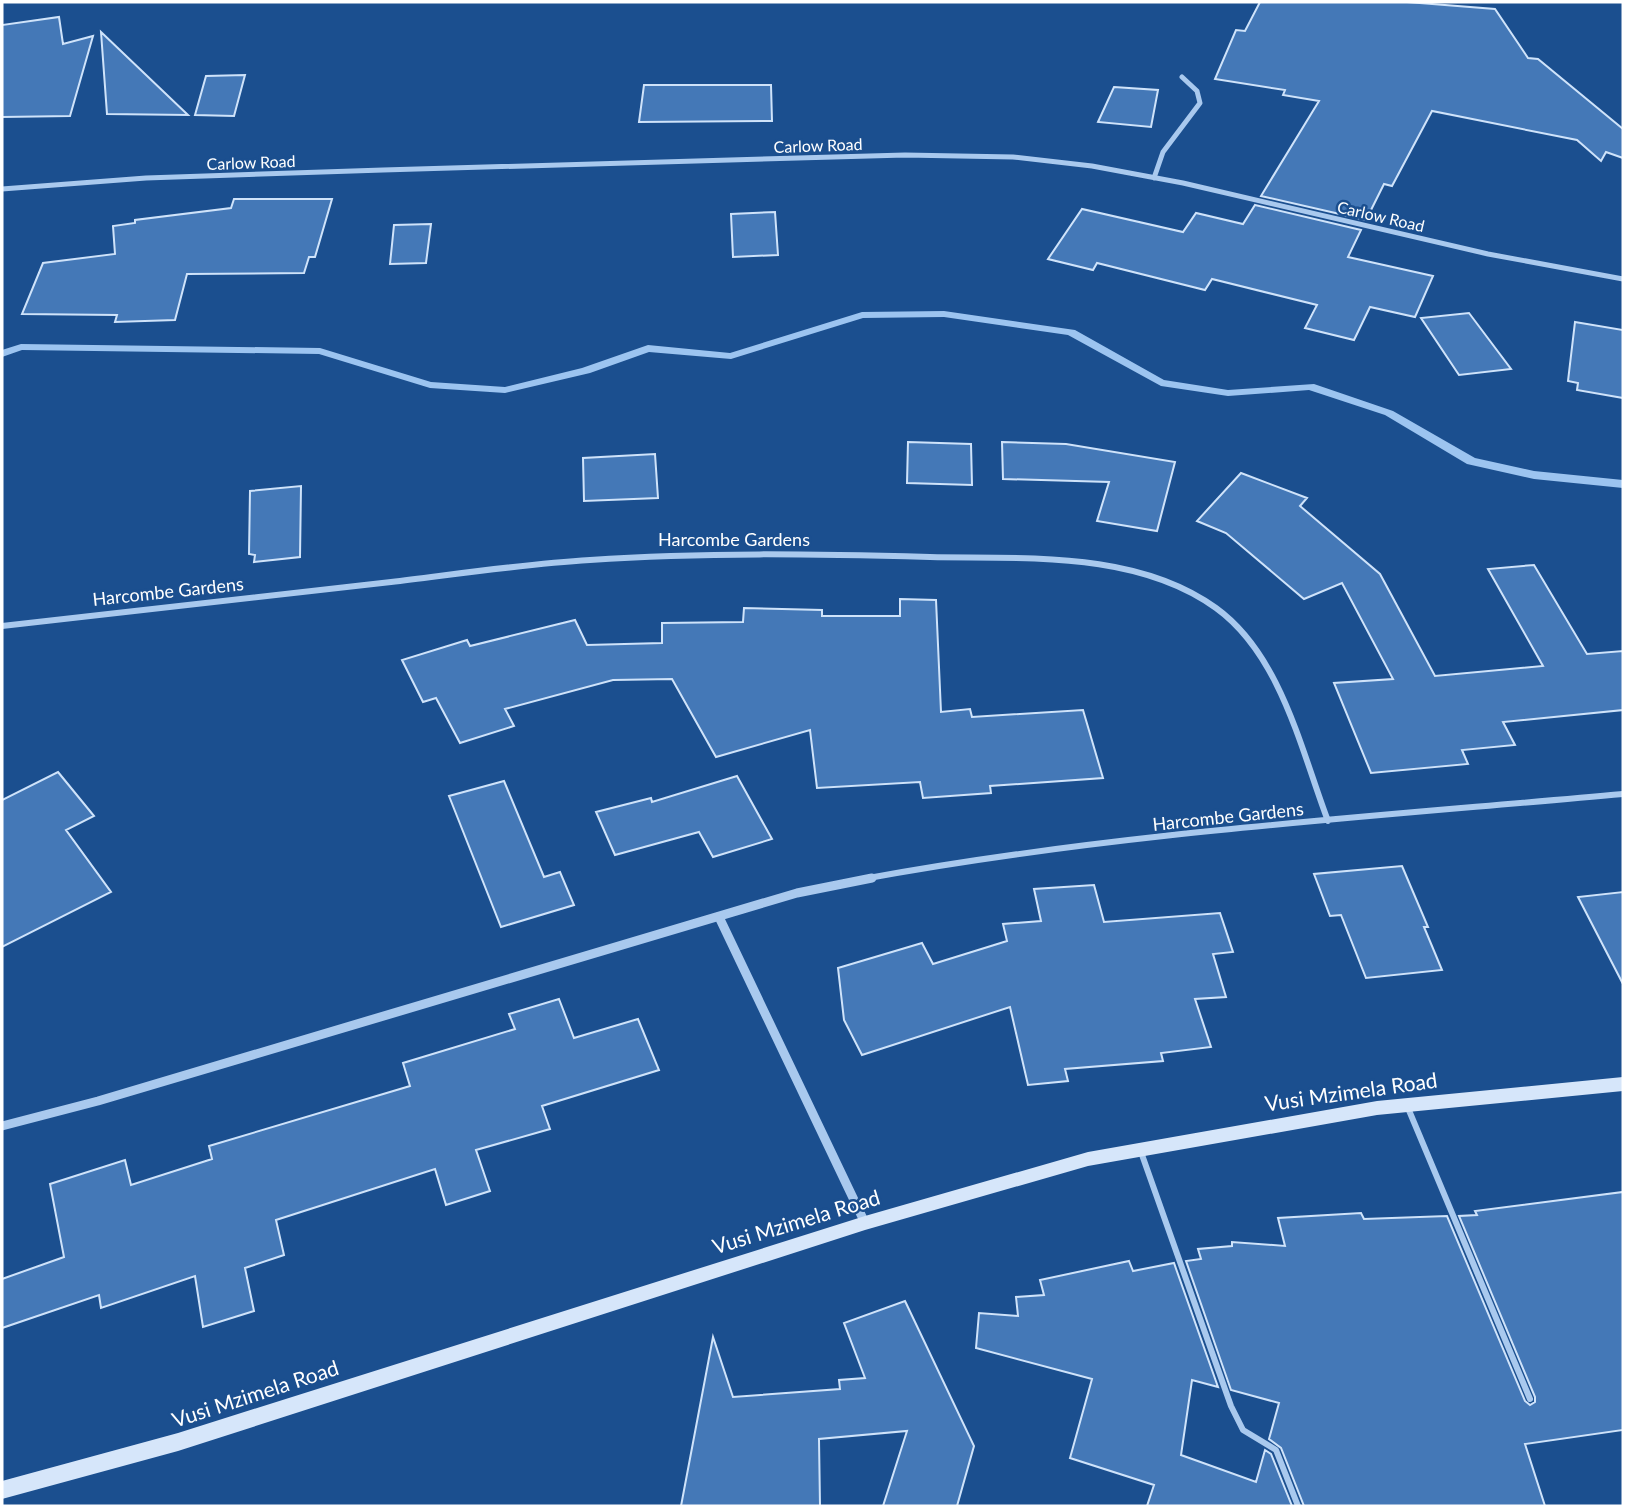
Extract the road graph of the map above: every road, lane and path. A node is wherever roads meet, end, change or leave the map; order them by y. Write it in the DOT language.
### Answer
graph roads {
  1 [pos="1182,77"];
  2 [pos="1154,178"];
  3 [pos="2,189"];
  4 [pos="1623,279"];
  5 [pos="2,626"];
  6 [pos="1623,794"];
  7 [pos="1328,821"];
  8 [pos="719,917"];
  9 [pos="1623,1084"];
  10 [pos="1407,1105"];
  11 [pos="2,1126"];
  12 [pos="1140,1149"];
  13 [pos="865,1223"];
  14 [pos="1530,1399"];
  15 [pos="2,1490"];
  16 [pos="1298,1506"];
  1 -- 2 [label="street"];
  2 -- 3 [label="street, Carlow Road"];
  2 -- 4 [label="street, Carlow Road"];
  5 -- 7 [label="street, Harcombe Gardens"];
  6 -- 7 [label="street, Harcombe Gardens"];
  7 -- 8 [label="street, Harcombe Gardens"];
  8 -- 11 [label="street, Harcombe Gardens"];
  8 -- 13 [label="street"];
  9 -- 10 [label="main road, Vusi Mzimela Road"];
  10 -- 12 [label="main road, Vusi Mzimela Road"];
  10 -- 14 [label="lane"];
  12 -- 13 [label="main road, Vusi Mzimela Road"];
  12 -- 16 [label="lane"];
  13 -- 15 [label="main road, Vusi Mzimela Road"];
}
